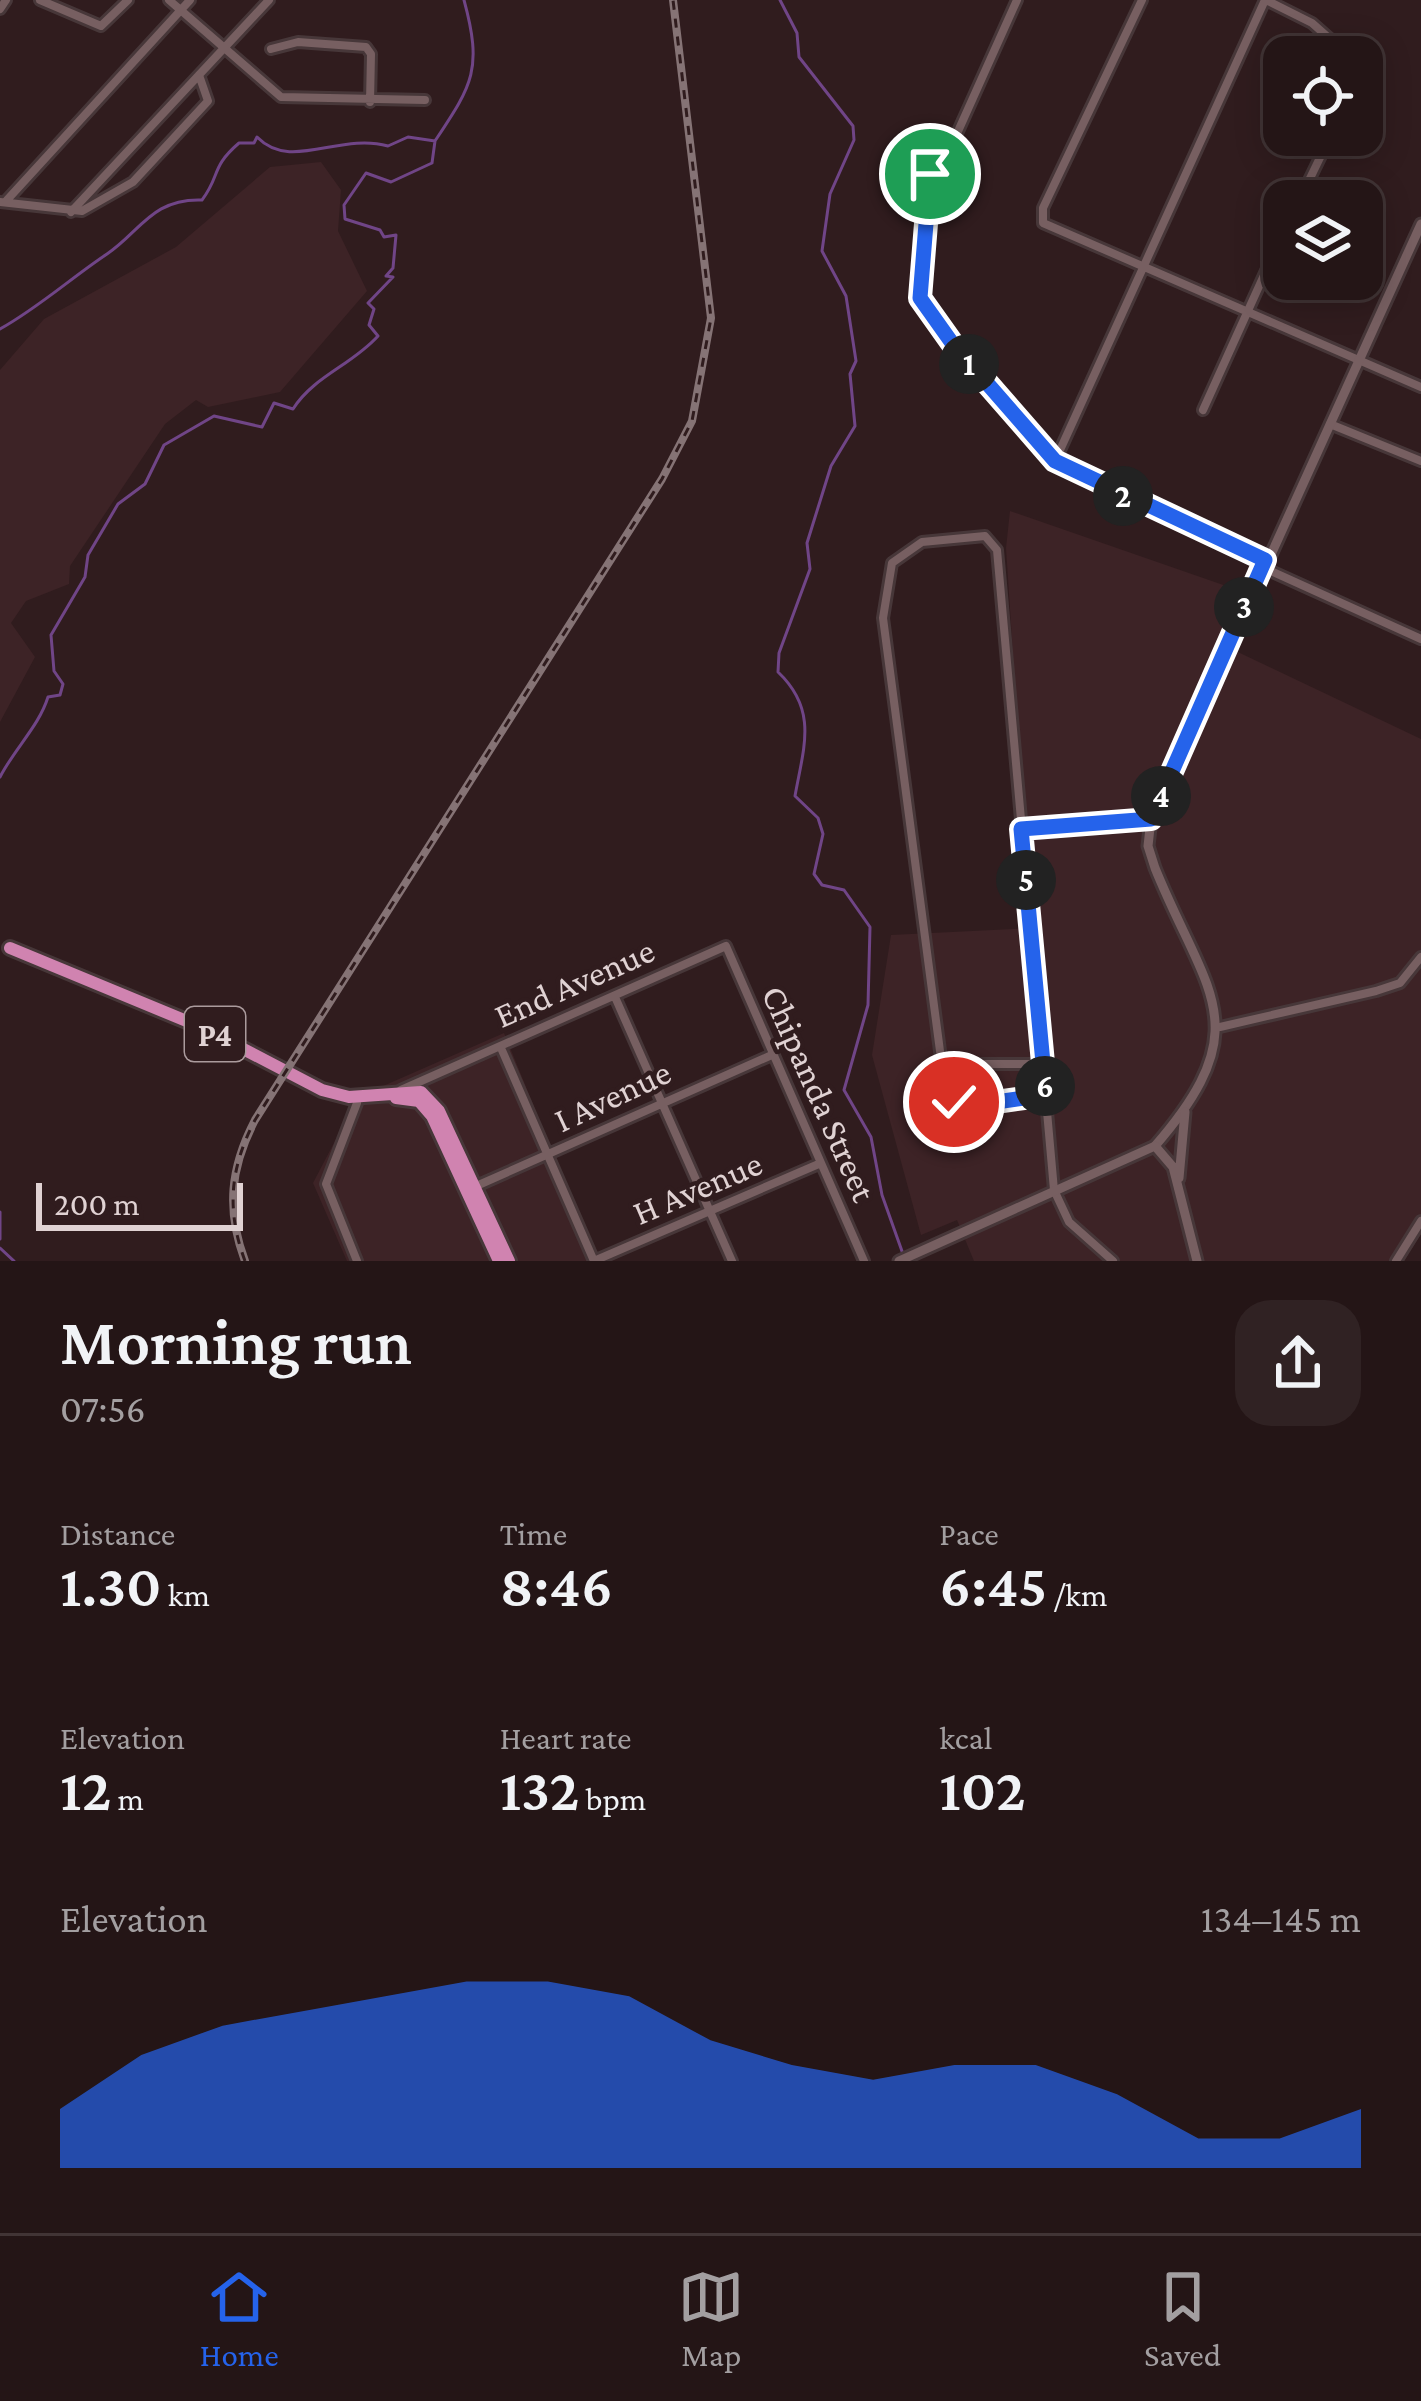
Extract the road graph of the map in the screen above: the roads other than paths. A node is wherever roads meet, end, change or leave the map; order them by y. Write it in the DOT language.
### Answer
graph roads {
  1 [pos="6,0"];
  2 [pos="40,0"];
  3 [pos="128,0"];
  4 [pos="170,0"];
  5 [pos="190,0"];
  6 [pos="269,0"];
  7 [pos="1017,0"];
  8 [pos="1142,0"];
  9 [pos="1266,0"];
  10 [pos="0,9"];
  11 [pos="182,9"];
  12 [pos="1327,36"];
  13 [pos="224,47"];
  14 [pos="271,49"];
  15 [pos="199,75"];
  16 [pos="425,100"];
  17 [pos="370,101"];
  18 [pos="3,202"];
  19 [pos="71,212"];
  20 [pos="1420,229"];
  21 [pos="1142,270"];
  22 [pos="1263,274"];
  23 [pos="1244,313"];
  24 [pos="1359,361"];
  25 [pos="1421,387"];
  26 [pos="1203,410"];
  27 [pos="1328,424"];
  28 [pos="1055,461"];
  29 [pos="1421,461"];
  30 [pos="1263,564"];
  31 [pos="1421,639"];
  32 [pos="1151,819"];
  33 [pos="1021,829"];
  34 [pos="5,946"];
  35 [pos="726,946"];
  36 [pos="1421,957"];
  37 [pos="615,997"];
  38 [pos="1220,1027"];
  39 [pos="501,1048"];
  40 [pos="774,1054"];
  41 [pos="942,1064"];
  42 [pos="1043,1064"];
  43 [pos="445,1070"];
  44 [pos="401,1090"];
  45 [pos="1046,1095"];
  46 [pos="420,1096"];
  47 [pos="660,1100"];
  48 [pos="357,1103"];
  49 [pos="1185,1112"];
  50 [pos="1155,1146"];
  51 [pos="547,1155"];
  52 [pos="821,1163"];
  53 [pos="1178,1185"];
  54 [pos="474,1187"];
  55 [pos="1054,1190"];
  56 [pos="710,1211"];
  57 [pos="1421,1221"];
  58 [pos="357,1261"];
  59 [pos="499,1261"];
  60 [pos="509,1261"];
  61 [pos="594,1261"];
  62 [pos="732,1261"];
  63 [pos="864,1261"];
  64 [pos="899,1261"];
  65 [pos="1112,1261"];
  66 [pos="1197,1261"];
  67 [pos="1396,1261"];
  1 -- 10 [label="street"];
  2 -- 3 [label="street"];
  4 -- 11 [label="street"];
  5 -- 11 [label="street"];
  6 -- 13 [label="street"];
  7 -- 28 [label="street"];
  8 -- 21 [label="street"];
  9 -- 12 [label="street"];
  9 -- 21 [label="street"];
  11 -- 13 [label="street"];
  11 -- 18 [label="street"];
  13 -- 15 [label="street"];
  13 -- 17 [label="street"];
  14 -- 17 [label="street"];
  15 -- 19 [label="street"];
  15 -- 19 [label="street"];
  16 -- 17 [label="street"];
  18 -- 19 [label="street"];
  20 -- 24 [label="street"];
  21 -- 23 [label="street"];
  21 -- 28 [label="street"];
  22 -- 23 [label="street"];
  23 -- 24 [label="street"];
  23 -- 26 [label="street"];
  24 -- 25 [label="street"];
  24 -- 27 [label="street"];
  27 -- 29 [label="street"];
  27 -- 30 [label="street"];
  28 -- 30 [label="street"];
  30 -- 31 [label="street"];
  30 -- 32 [label="street"];
  32 -- 33 [label="street"];
  32 -- 38 [label="street"];
  33 -- 41 [label="street"];
  33 -- 42 [label="street"];
  34 -- 44 [label="highway, End Avenue / P4"];
  34 -- 48 [label="highway, End Avenue / P4"];
  35 -- 37 [label="street, End Avenue"];
  35 -- 40 [label="street, Chipanda Street"];
  36 -- 38 [label="street"];
  37 -- 39 [label="street, End Avenue"];
  37 -- 47 [label="street"];
  38 -- 49 [label="street"];
  39 -- 43 [label="street, End Avenue"];
  39 -- 51 [label="street"];
  40 -- 47 [label="street, I Avenue"];
  40 -- 52 [label="street, Chipanda Street"];
  41 -- 42 [label="street"];
  41 -- 45 [label="street"];
  42 -- 45 [label="street"];
  43 -- 44 [label="street, End Avenue"];
  43 -- 46 [label="street, End Avenue"];
  44 -- 46 [label="highway, End Avenue / P4"];
  45 -- 55 [label="street"];
  46 -- 48 [label="highway, End Avenue / P4"];
  46 -- 54 [label="highway"];
  46 -- 59 [label="highway"];
  47 -- 51 [label="street, I Avenue"];
  47 -- 56 [label="street"];
  48 -- 58 [label="street"];
  49 -- 50 [label="street"];
  49 -- 53 [label="street"];
  50 -- 53 [label="street"];
  50 -- 55 [label="street"];
  51 -- 54 [label="street, I Avenue"];
  51 -- 61 [label="street"];
  52 -- 56 [label="street, H Avenue"];
  52 -- 63 [label="street, Chipanda Street"];
  53 -- 66 [label="street"];
  54 -- 60 [label="highway"];
  55 -- 64 [label="street"];
  55 -- 65 [label="street"];
  56 -- 61 [label="street, H Avenue"];
  56 -- 62 [label="street"];
  57 -- 67 [label="street"];
}
